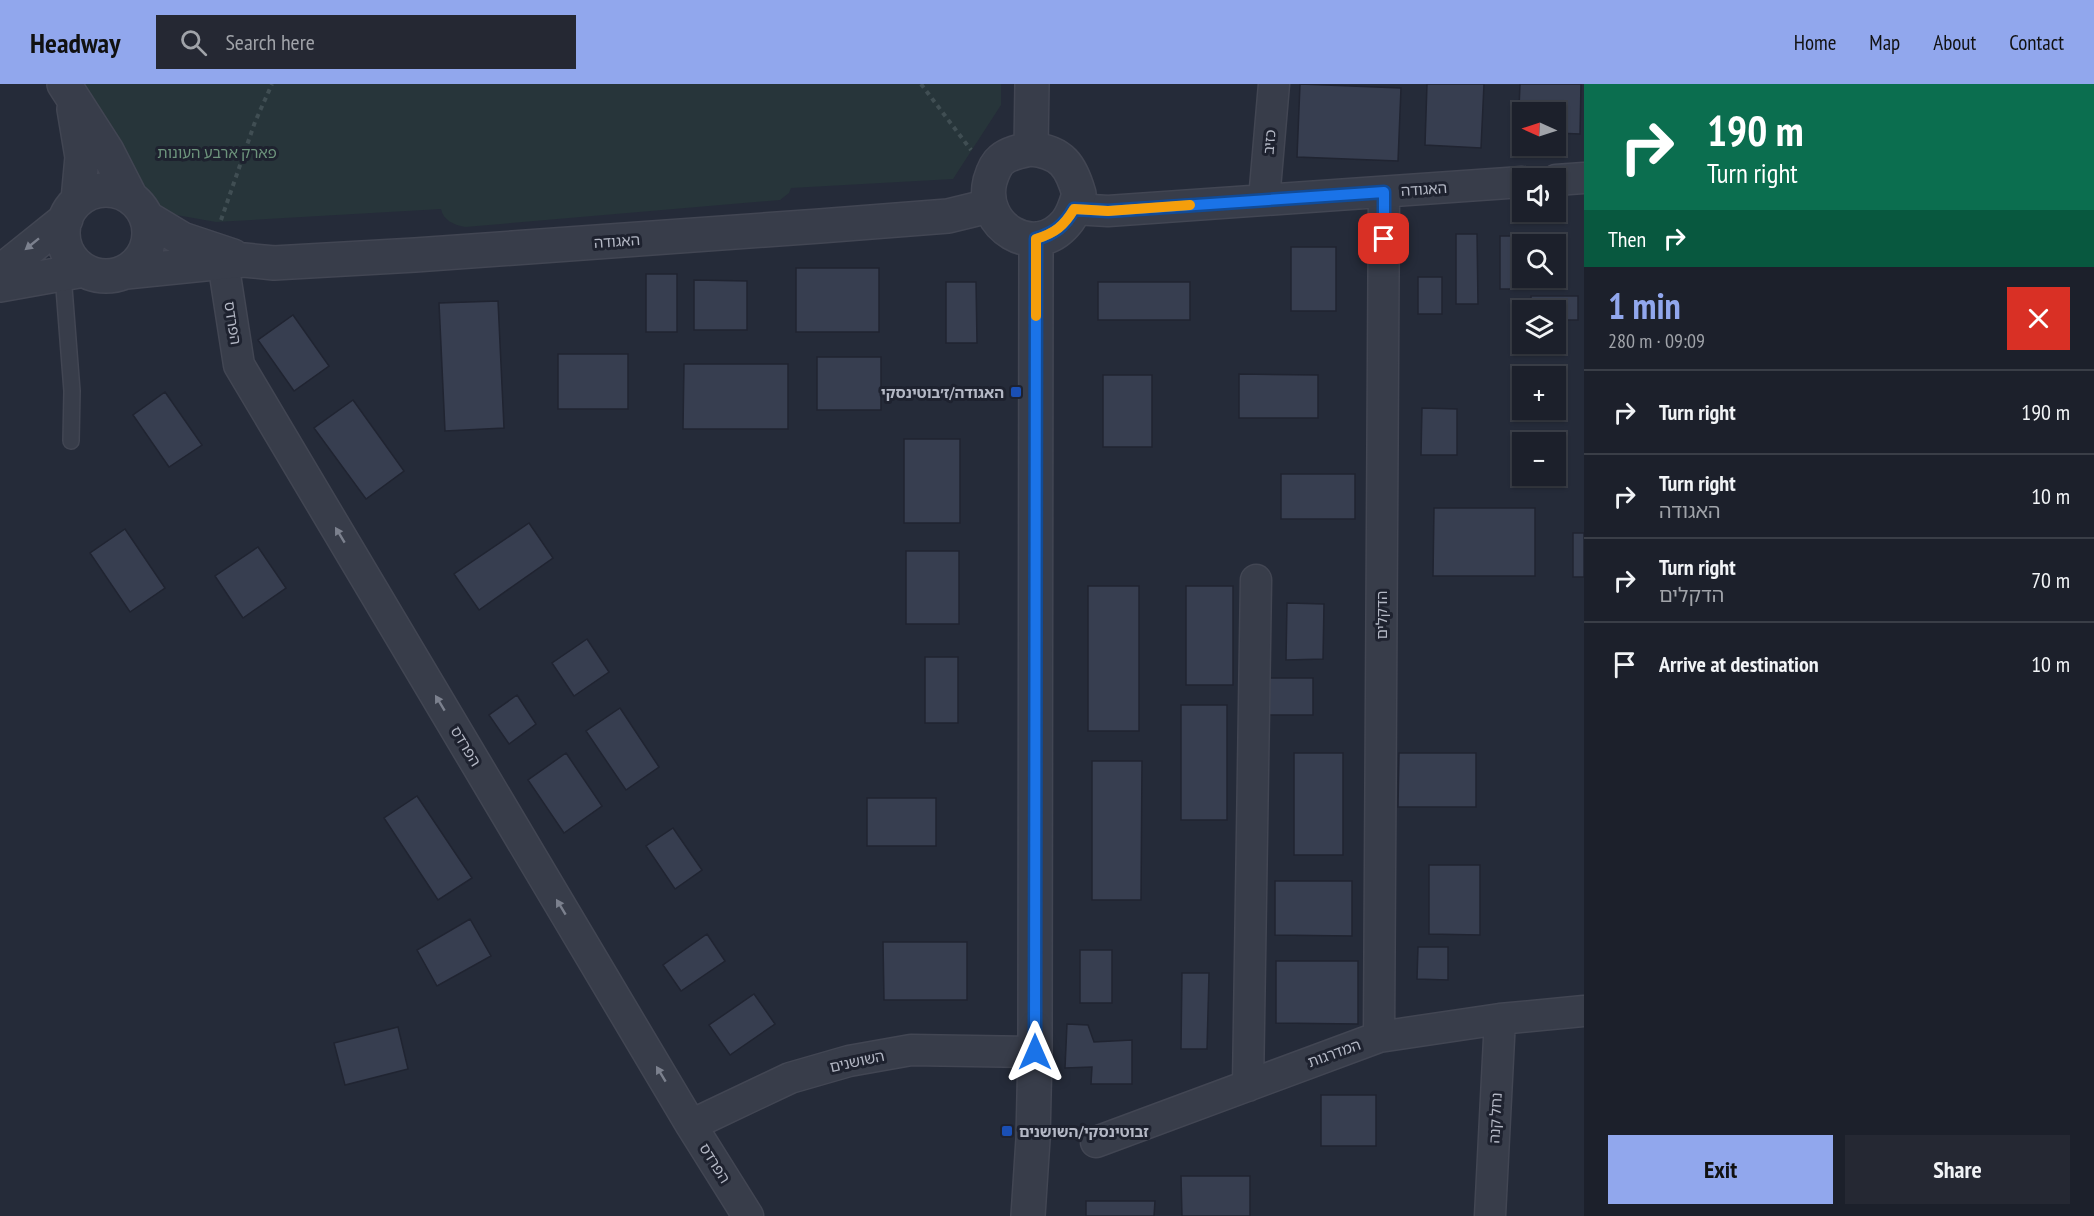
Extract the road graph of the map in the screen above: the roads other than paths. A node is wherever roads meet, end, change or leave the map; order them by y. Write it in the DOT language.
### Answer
graph roads {
  1 [pos="1032,84"];
  2 [pos="1274,84"];
  3 [pos="68,90"];
  4 [pos="1031,149"];
  5 [pos="1584,178"];
  6 [pos="1566,179"];
  7 [pos="1512,183"];
  8 [pos="990,191"];
  9 [pos="1384,192"];
  10 [pos="1264,200"];
  11 [pos="139,208"];
  12 [pos="72,209"];
  13 [pos="1074,209"];
  14 [pos="1036,239"];
  15 [pos="231,258"];
  16 [pos="0,272"];
  17 [pos="126,272"];
  18 [pos="73,273"];
  19 [pos="0,285"];
  20 [pos="71,441"];
  21 [pos="1256,580"];
  22 [pos="1584,1011"];
  23 [pos="1500,1020"];
  24 [pos="1379,1037"];
  25 [pos="1035,1052"];
  26 [pos="1248,1086"];
  27 [pos="691,1125"];
  28 [pos="1096,1142"];
  29 [pos="748,1216"];
  30 [pos="1028,1216"];
  31 [pos="1490,1216"];
  1 -- 4 [label="street"];
  2 -- 10 [label="street, כזיב"];
  3 -- 11 [label="street"];
  3 -- 12 [label="street"];
  4 -- 8 [label="street"];
  4 -- 13 [label="street"];
  5 -- 6 [label="street"];
  7 -- 9 [label="street, האגודה"];
  8 -- 14 [label="street"];
  8 -- 15 [label="street, האגודה"];
  9 -- 10 [label="street, האגודה"];
  9 -- 24 [label="street, הדקלים"];
  10 -- 13 [label="street, האגודה"];
  11 -- 12 [label="street"];
  11 -- 15 [label="street, האגודה"];
  11 -- 17 [label="street"];
  12 -- 16 [label="street, one-way"];
  12 -- 18 [label="street"];
  13 -- 14 [label="street"];
  14 -- 25 [label="street"];
  15 -- 17 [label="street, האגודה"];
  27 -- 15 [label="street, הפרדס, one-way"];
  17 -- 18 [label="street"];
  18 -- 19 [label="street"];
  18 -- 20 [label="lane"];
  21 -- 26 [label="street"];
  22 -- 23 [label="street, המדרגות"];
  23 -- 24 [label="street, המדרגות"];
  23 -- 31 [label="street, נחל קנה"];
  24 -- 26 [label="street, המדרגות"];
  25 -- 27 [label="street, השושנים"];
  25 -- 30 [label="street"];
  26 -- 28 [label="street, המדרגות"];
  27 -- 29 [label="street, הפרדס"];
}
